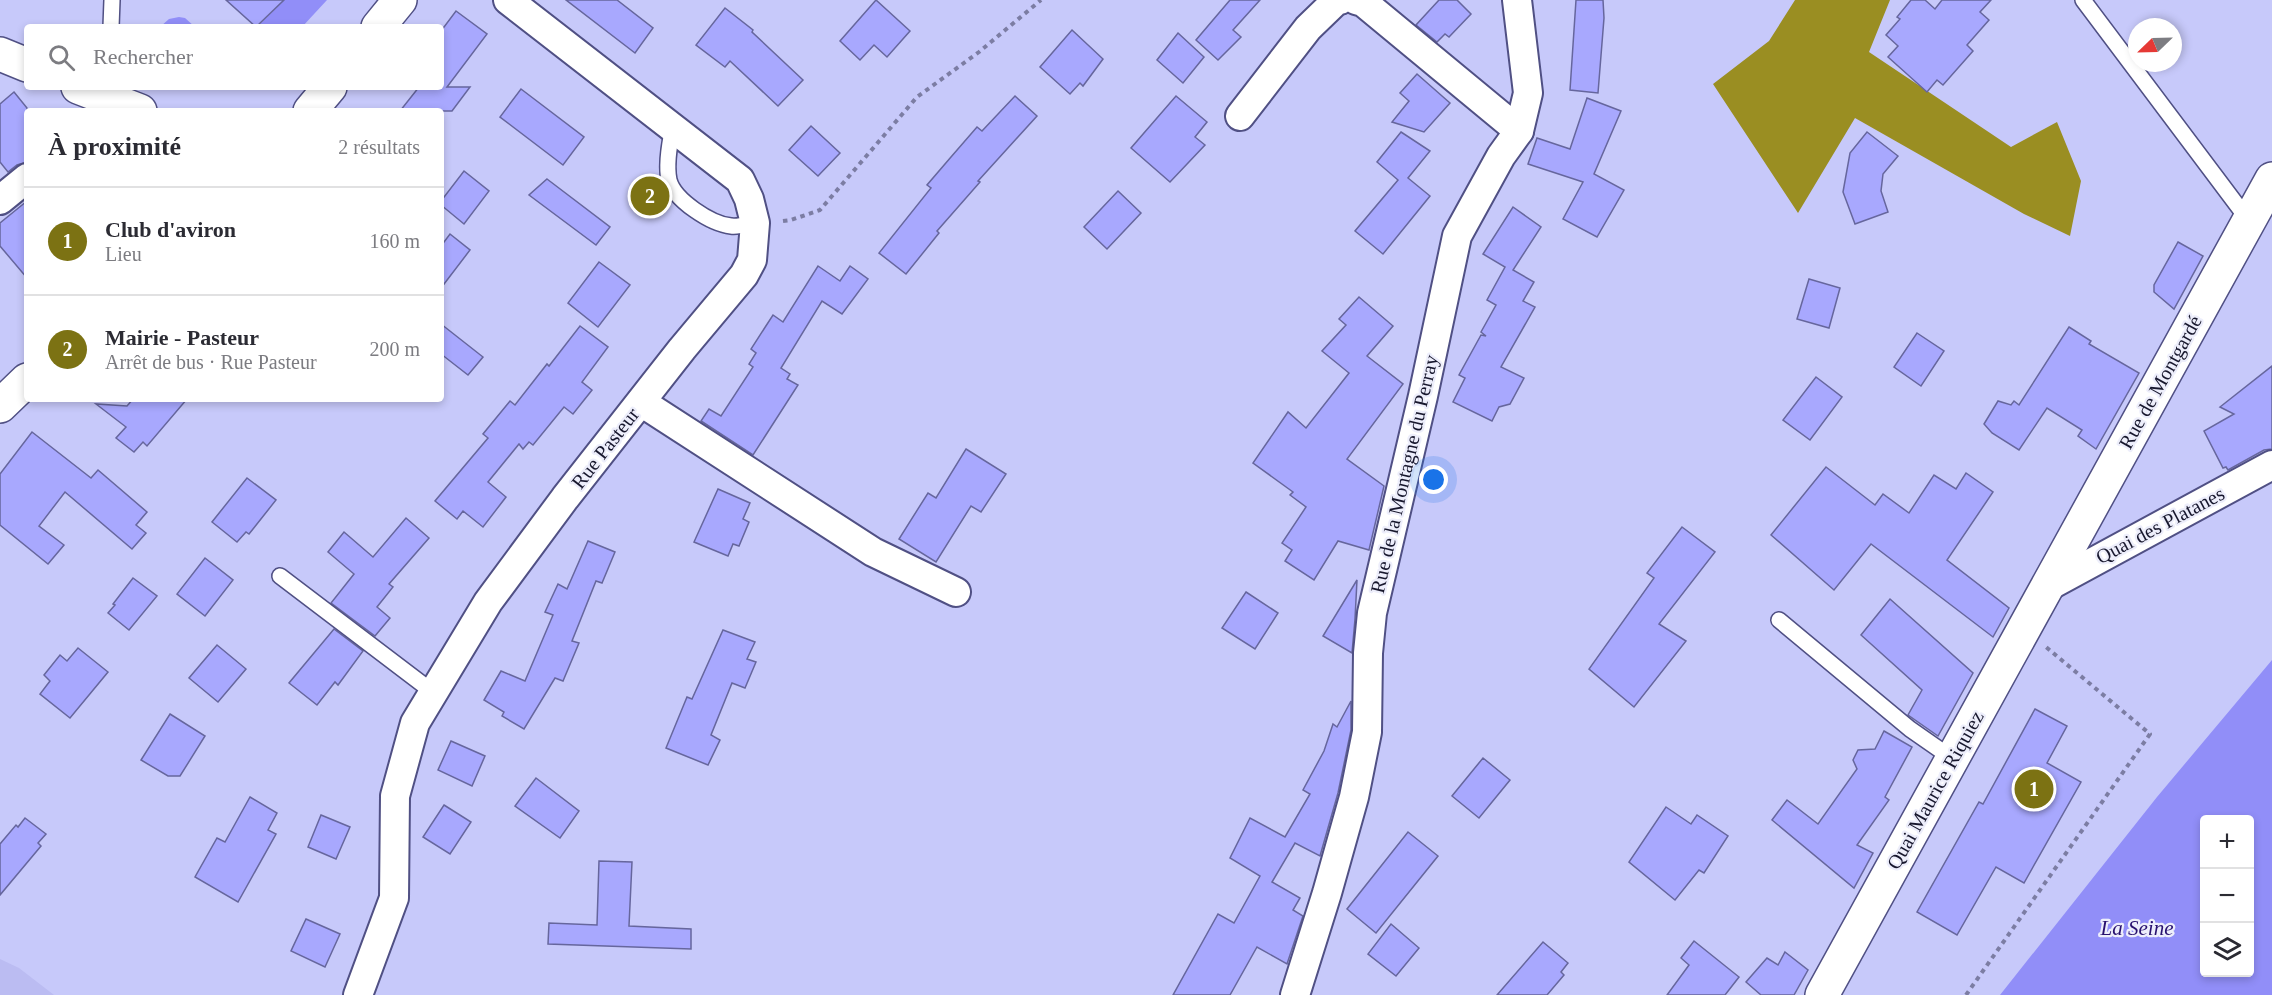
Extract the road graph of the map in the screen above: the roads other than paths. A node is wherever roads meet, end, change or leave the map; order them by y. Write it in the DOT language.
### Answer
graph roads {
  1 [pos="112,0"];
  2 [pos="400,0"];
  3 [pos="508,0"];
  4 [pos="1340,0"];
  5 [pos="1356,0"];
  6 [pos="1517,0"];
  7 [pos="2083,0"];
  8 [pos="111,24"];
  9 [pos="380,24"];
  10 [pos="0,54"];
  11 [pos="24,64"];
  12 [pos="328,90"];
  13 [pos="97,96"];
  14 [pos="131,108"];
  15 [pos="312,108"];
  16 [pos="1240,116"];
  17 [pos="673,128"];
  18 [pos="1519,131"];
  19 [pos="2272,179"];
  20 [pos="24,180"];
  21 [pos="0,200"];
  22 [pos="2249,221"];
  23 [pos="755,223"];
  24 [pos="24,383"];
  25 [pos="641,402"];
  26 [pos="0,406"];
  27 [pos="2272,465"];
  28 [pos="280,576"];
  29 [pos="2049,586"];
  30 [pos="956,592"];
  31 [pos="1779,620"];
  32 [pos="434,693"];
  33 [pos="1953,759"];
  34 [pos="358,995"];
  35 [pos="1294,995"];
  36 [pos="1822,995"];
  1 -- 8 [label="lane"];
  2 -- 9 [label="main road"];
  3 -- 17 [label="street, Rue Pasteur"];
  4 -- 16 [label="street"];
  5 -- 18 [label="street"];
  6 -- 18 [label="street, Rue de la Montagne du Perray"];
  7 -- 22 [label="lane"];
  10 -- 11 [label="main road"];
  12 -- 15 [label="main road"];
  13 -- 14 [label="main road"];
  17 -- 23 [label="street, Rue Pasteur"];
  17 -- 23 [label="lane"];
  18 -- 35 [label="street, Rue de la Montagne du Perray"];
  19 -- 22 [label="main road, Rue de Montgardé"];
  20 -- 21 [label="street"];
  22 -- 29 [label="main road, Rue de Montgardé"];
  23 -- 25 [label="street, Rue Pasteur"];
  24 -- 26 [label="main road"];
  25 -- 30 [label="street"];
  25 -- 32 [label="street, Rue Pasteur"];
  27 -- 29 [label="street, Quai des Platanes"];
  28 -- 32 [label="lane"];
  29 -- 33 [label="main road, Quai Maurice Riquiez"];
  31 -- 33 [label="lane"];
  32 -- 34 [label="street, Rue Pasteur"];
  33 -- 36 [label="main road, Quai Maurice Riquiez"];
}
